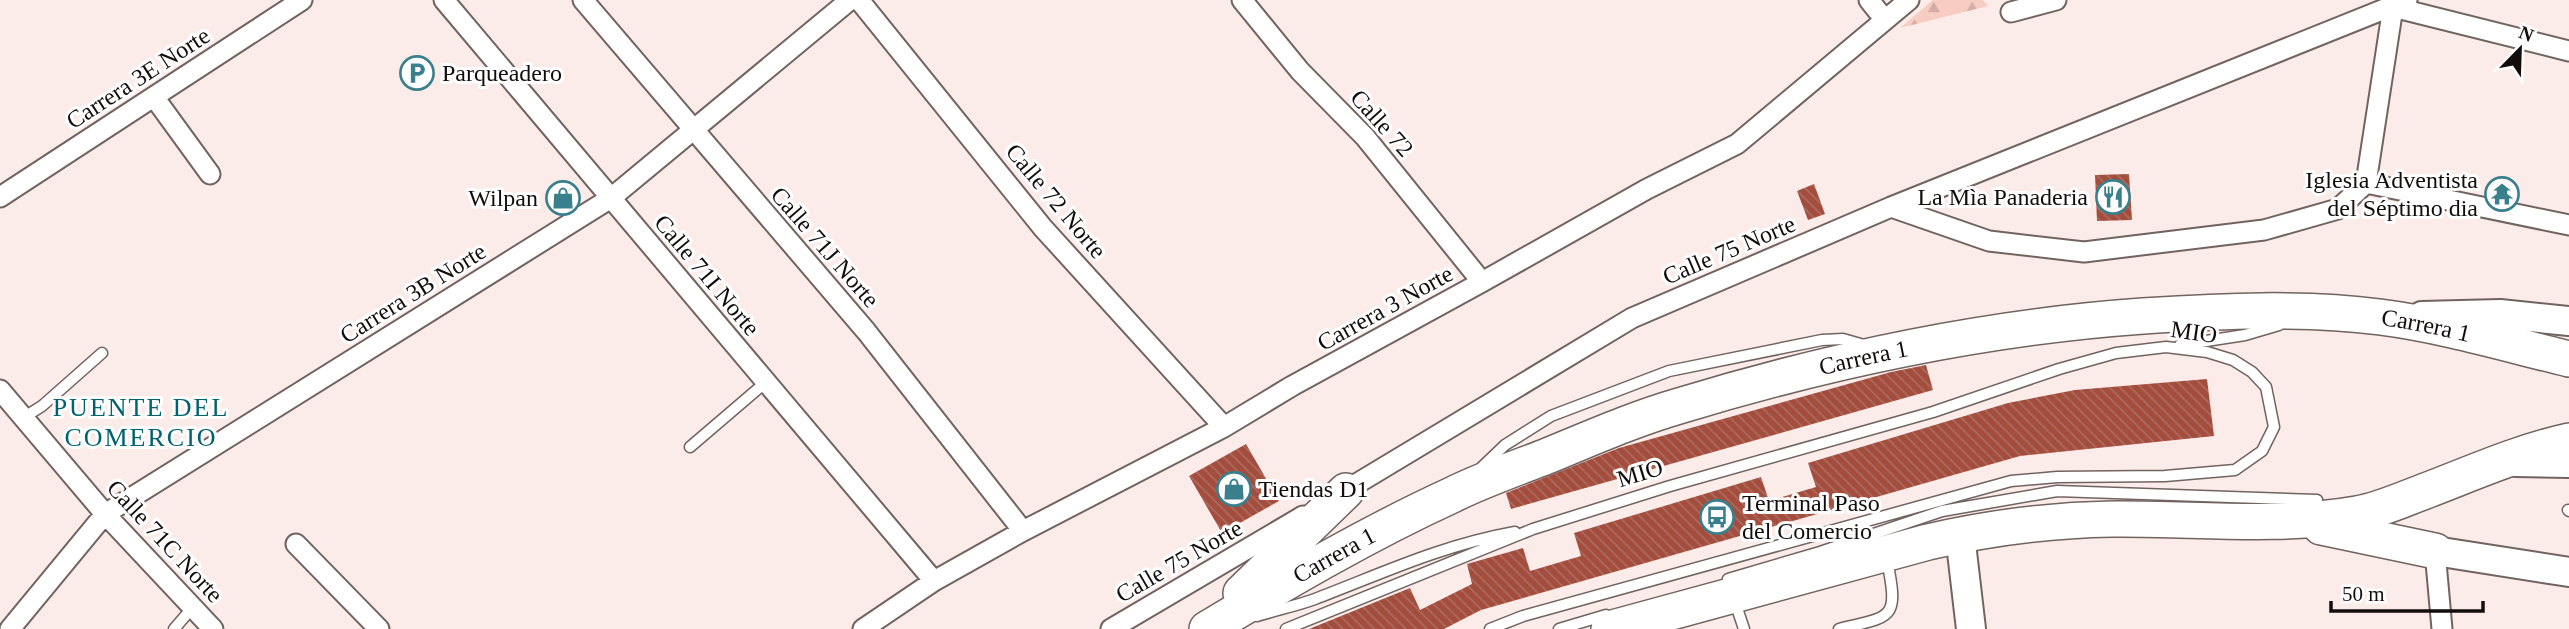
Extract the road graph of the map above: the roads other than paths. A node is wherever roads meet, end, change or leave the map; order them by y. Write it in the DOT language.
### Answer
graph roads {
  1 [pos="302,0"];
  2 [pos="444,0"];
  3 [pos="583,0"];
  4 [pos="850,0"];
  5 [pos="859,0"];
  6 [pos="1242,0"];
  7 [pos="1869,0"];
  8 [pos="1909,0"];
  9 [pos="2056,0"];
  10 [pos="2400,3"];
  11 [pos="2011,12"];
  12 [pos="1885,20"];
  13 [pos="2569,51"];
  14 [pos="154,97"];
  15 [pos="692,130"];
  16 [pos="210,174"];
  17 [pos="2366,183"];
  18 [pos="0,197"];
  19 [pos="611,198"];
  20 [pos="1891,207"];
  21 [pos="2569,225"];
  22 [pos="1482,282"];
  23 [pos="2321,313"];
  24 [pos="2380,317"];
  25 [pos="2569,321"];
  26 [pos="2166,347"];
  27 [pos="102,353"];
  28 [pos="2569,359"];
  29 [pos="766,382"];
  30 [pos="0,390"];
  31 [pos="23,418"];
  32 [pos="1224,427"];
  33 [pos="2569,441"];
  34 [pos="690,447"];
  35 [pos="2499,461"];
  36 [pos="2569,463"];
  37 [pos="1346,491"];
  38 [pos="2317,500"];
  39 [pos="105,514"];
  40 [pos="2290,521"];
  41 [pos="1533,529"];
  42 [pos="1023,531"];
  43 [pos="1960,535"];
  44 [pos="1884,542"];
  45 [pos="296,544"];
  46 [pos="2435,551"];
  47 [pos="2569,572"];
  48 [pos="933,581"];
  49 [pos="1724,589"];
  50 [pos="193,607"];
  51 [pos="1610,621"];
  52 [pos="10,629"];
  53 [pos="174,629"];
  54 [pos="213,629"];
  55 [pos="379,629"];
  56 [pos="863,629"];
  57 [pos="1111,629"];
  58 [pos="1205,629"];
  59 [pos="1213,629"];
  60 [pos="1286,629"];
  61 [pos="1490,629"];
  62 [pos="1559,629"];
  63 [pos="1744,629"];
  64 [pos="1839,629"];
  65 [pos="1970,629"];
  66 [pos="2442,629"];
  1 -- 14 [label="street, Carrera 3E Norte"];
  2 -- 19 [label="street, Calle 71I Norte"];
  3 -- 15 [label="street, Calle 71J Norte"];
  4 -- 15 [label="street, Carrera 3B Norte"];
  5 -- 32 [label="street, Calle 72 Norte"];
  6 -- 22 [label="street, Calle 72"];
  7 -- 12 [label="street"];
  8 -- 12 [label="street, Carrera 3 Norte"];
  9 -- 11 [label="street"];
  10 -- 13 [label="street"];
  10 -- 17 [label="street"];
  10 -- 20 [label="street, Calle 75 Norte"];
  12 -- 22 [label="street, Carrera 3 Norte"];
  14 -- 16 [label="street"];
  14 -- 18 [label="street, Carrera 3E Norte"];
  15 -- 19 [label="street, Carrera 3B Norte"];
  15 -- 42 [label="street, Calle 71J Norte"];
  17 -- 20 [label="street"];
  17 -- 21 [label="street"];
  19 -- 29 [label="street, Calle 71I Norte"];
  19 -- 39 [label="street, Carrera 3B Norte"];
  20 -- 37 [label="street, Calle 75 Norte"];
  22 -- 32 [label="street, Carrera 3 Norte"];
  23 -- 24 [label="highway, Carrera 1"];
  23 -- 26 [label="lane"];
  23 -- 58 [label="highway, Carrera 1"];
  24 -- 25 [label="street"];
  24 -- 28 [label="highway, Carrera 1"];
  26 -- 41 [label="lane, MIO"];
  26 -- 61 [label="lane, MIO"];
  27 -- 31 [label="lane"];
  29 -- 34 [label="lane"];
  29 -- 48 [label="street, Calle 71I Norte"];
  30 -- 31 [label="street, Calle 71C Norte"];
  31 -- 39 [label="street, Calle 71C Norte"];
  32 -- 42 [label="street, Carrera 3 Norte"];
  33 -- 35 [label="highway"];
  35 -- 36 [label="street"];
  35 -- 40 [label="highway"];
  37 -- 57 [label="street, Calle 75 Norte"];
  37 -- 58 [label="highway"];
  38 -- 44 [label="lane"];
  39 -- 50 [label="street, Calle 71C Norte"];
  39 -- 52 [label="street, Carrera 3B Norte"];
  40 -- 43 [label="highway"];
  40 -- 46 [label="highway"];
  41 -- 59 [label="lane"];
  41 -- 60 [label="lane, MIO"];
  42 -- 48 [label="street, Carrera 3 Norte"];
  43 -- 44 [label="highway"];
  43 -- 65 [label="street"];
  44 -- 49 [label="lane"];
  44 -- 49 [label="highway"];
  44 -- 64 [label="lane"];
  45 -- 55 [label="street"];
  46 -- 47 [label="street"];
  46 -- 66 [label="street"];
  48 -- 56 [label="street, Carrera 3 Norte"];
  49 -- 51 [label="highway"];
  49 -- 63 [label="lane"];
  50 -- 53 [label="lane"];
  50 -- 54 [label="street, Calle 71C Norte"];
  51 -- 62 [label="lane"];
}
